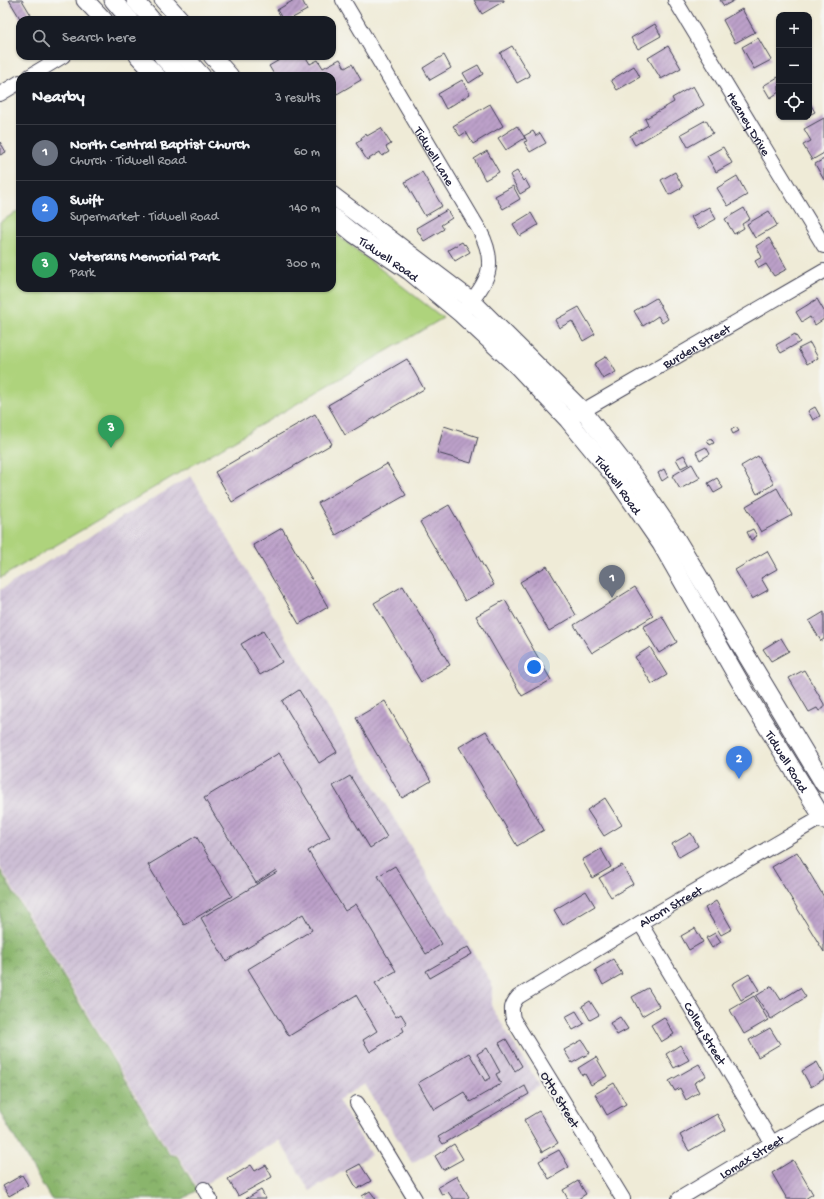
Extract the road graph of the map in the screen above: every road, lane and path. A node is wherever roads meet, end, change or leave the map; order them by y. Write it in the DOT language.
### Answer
graph roads {
  1 [pos="85,0"];
  2 [pos="113,0"];
  3 [pos="135,0"];
  4 [pos="163,0"];
  5 [pos="343,0"];
  6 [pos="675,0"];
  7 [pos="100,16"];
  8 [pos="127,16"];
  9 [pos="149,16"];
  10 [pos="177,16"];
  11 [pos="56,60"];
  12 [pos="142,60"];
  13 [pos="166,60"];
  14 [pos="188,60"];
  15 [pos="216,60"];
  16 [pos="37,72"];
  17 [pos="153,72"];
  18 [pos="176,72"];
  19 [pos="198,72"];
  20 [pos="226,72"];
  21 [pos="16,84"];
  22 [pos="0,94"];
  23 [pos="336,191"];
  24 [pos="336,198"];
  25 [pos="336,219"];
  26 [pos="367,222"];
  27 [pos="824,246"];
  28 [pos="824,271"];
  29 [pos="472,301"];
  30 [pos="461,314"];
  31 [pos="583,411"];
  32 [pos="568,420"];
  33 [pos="668,540"];
  34 [pos="766,688"];
  35 [pos="748,696"];
  36 [pos="824,784"];
  37 [pos="823,818"];
  38 [pos="640,923"];
  39 [pos="518,997"];
  40 [pos="357,1103"];
  41 [pos="824,1114"];
  42 [pos="772,1143"];
  43 [pos="415,1199"];
  44 [pos="622,1199"];
  45 [pos="679,1199"];
  1 -- 7 [label="main road"];
  2 -- 8 [label="main road"];
  3 -- 9 [label="main road"];
  4 -- 10 [label="main road"];
  5 -- 29 [label="street, Tidwell Lane"];
  6 -- 27 [label="street, Heaney Drive"];
  11 -- 16 [label="street"];
  12 -- 17 [label="main road"];
  13 -- 18 [label="main road"];
  14 -- 19 [label="main road"];
  15 -- 20 [label="main road"];
  21 -- 22 [label="street"];
  23 -- 26 [label="main road"];
  24 -- 26 [label="main road, Tidwell Road"];
  25 -- 30 [label="main road, Tidwell Road"];
  26 -- 29 [label="main road, Tidwell Road"];
  28 -- 31 [label="street, Burden Street"];
  29 -- 30 [label="street, Tidwell Lane"];
  29 -- 31 [label="main road, Tidwell Road"];
  30 -- 32 [label="main road, Tidwell Road"];
  31 -- 32 [label="street, Burden Street"];
  31 -- 33 [label="main road, Tidwell Road"];
  32 -- 33 [label="main road, Tidwell Road"];
  33 -- 34 [label="main road, Tidwell Road"];
  33 -- 35 [label="main road, Tidwell Road"];
  34 -- 35 [label="main road"];
  34 -- 36 [label="main road, Tidwell Road"];
  35 -- 37 [label="main road, Tidwell Road"];
  37 -- 38 [label="street, Alcorn Street"];
  38 -- 39 [label="street, Alcorn Street"];
  38 -- 42 [label="street, Colley Street"];
  39 -- 44 [label="street, Otto Street"];
  40 -- 43 [label="street"];
  41 -- 42 [label="street, Lomax Street"];
  42 -- 45 [label="street, Lomax Street"];
}
